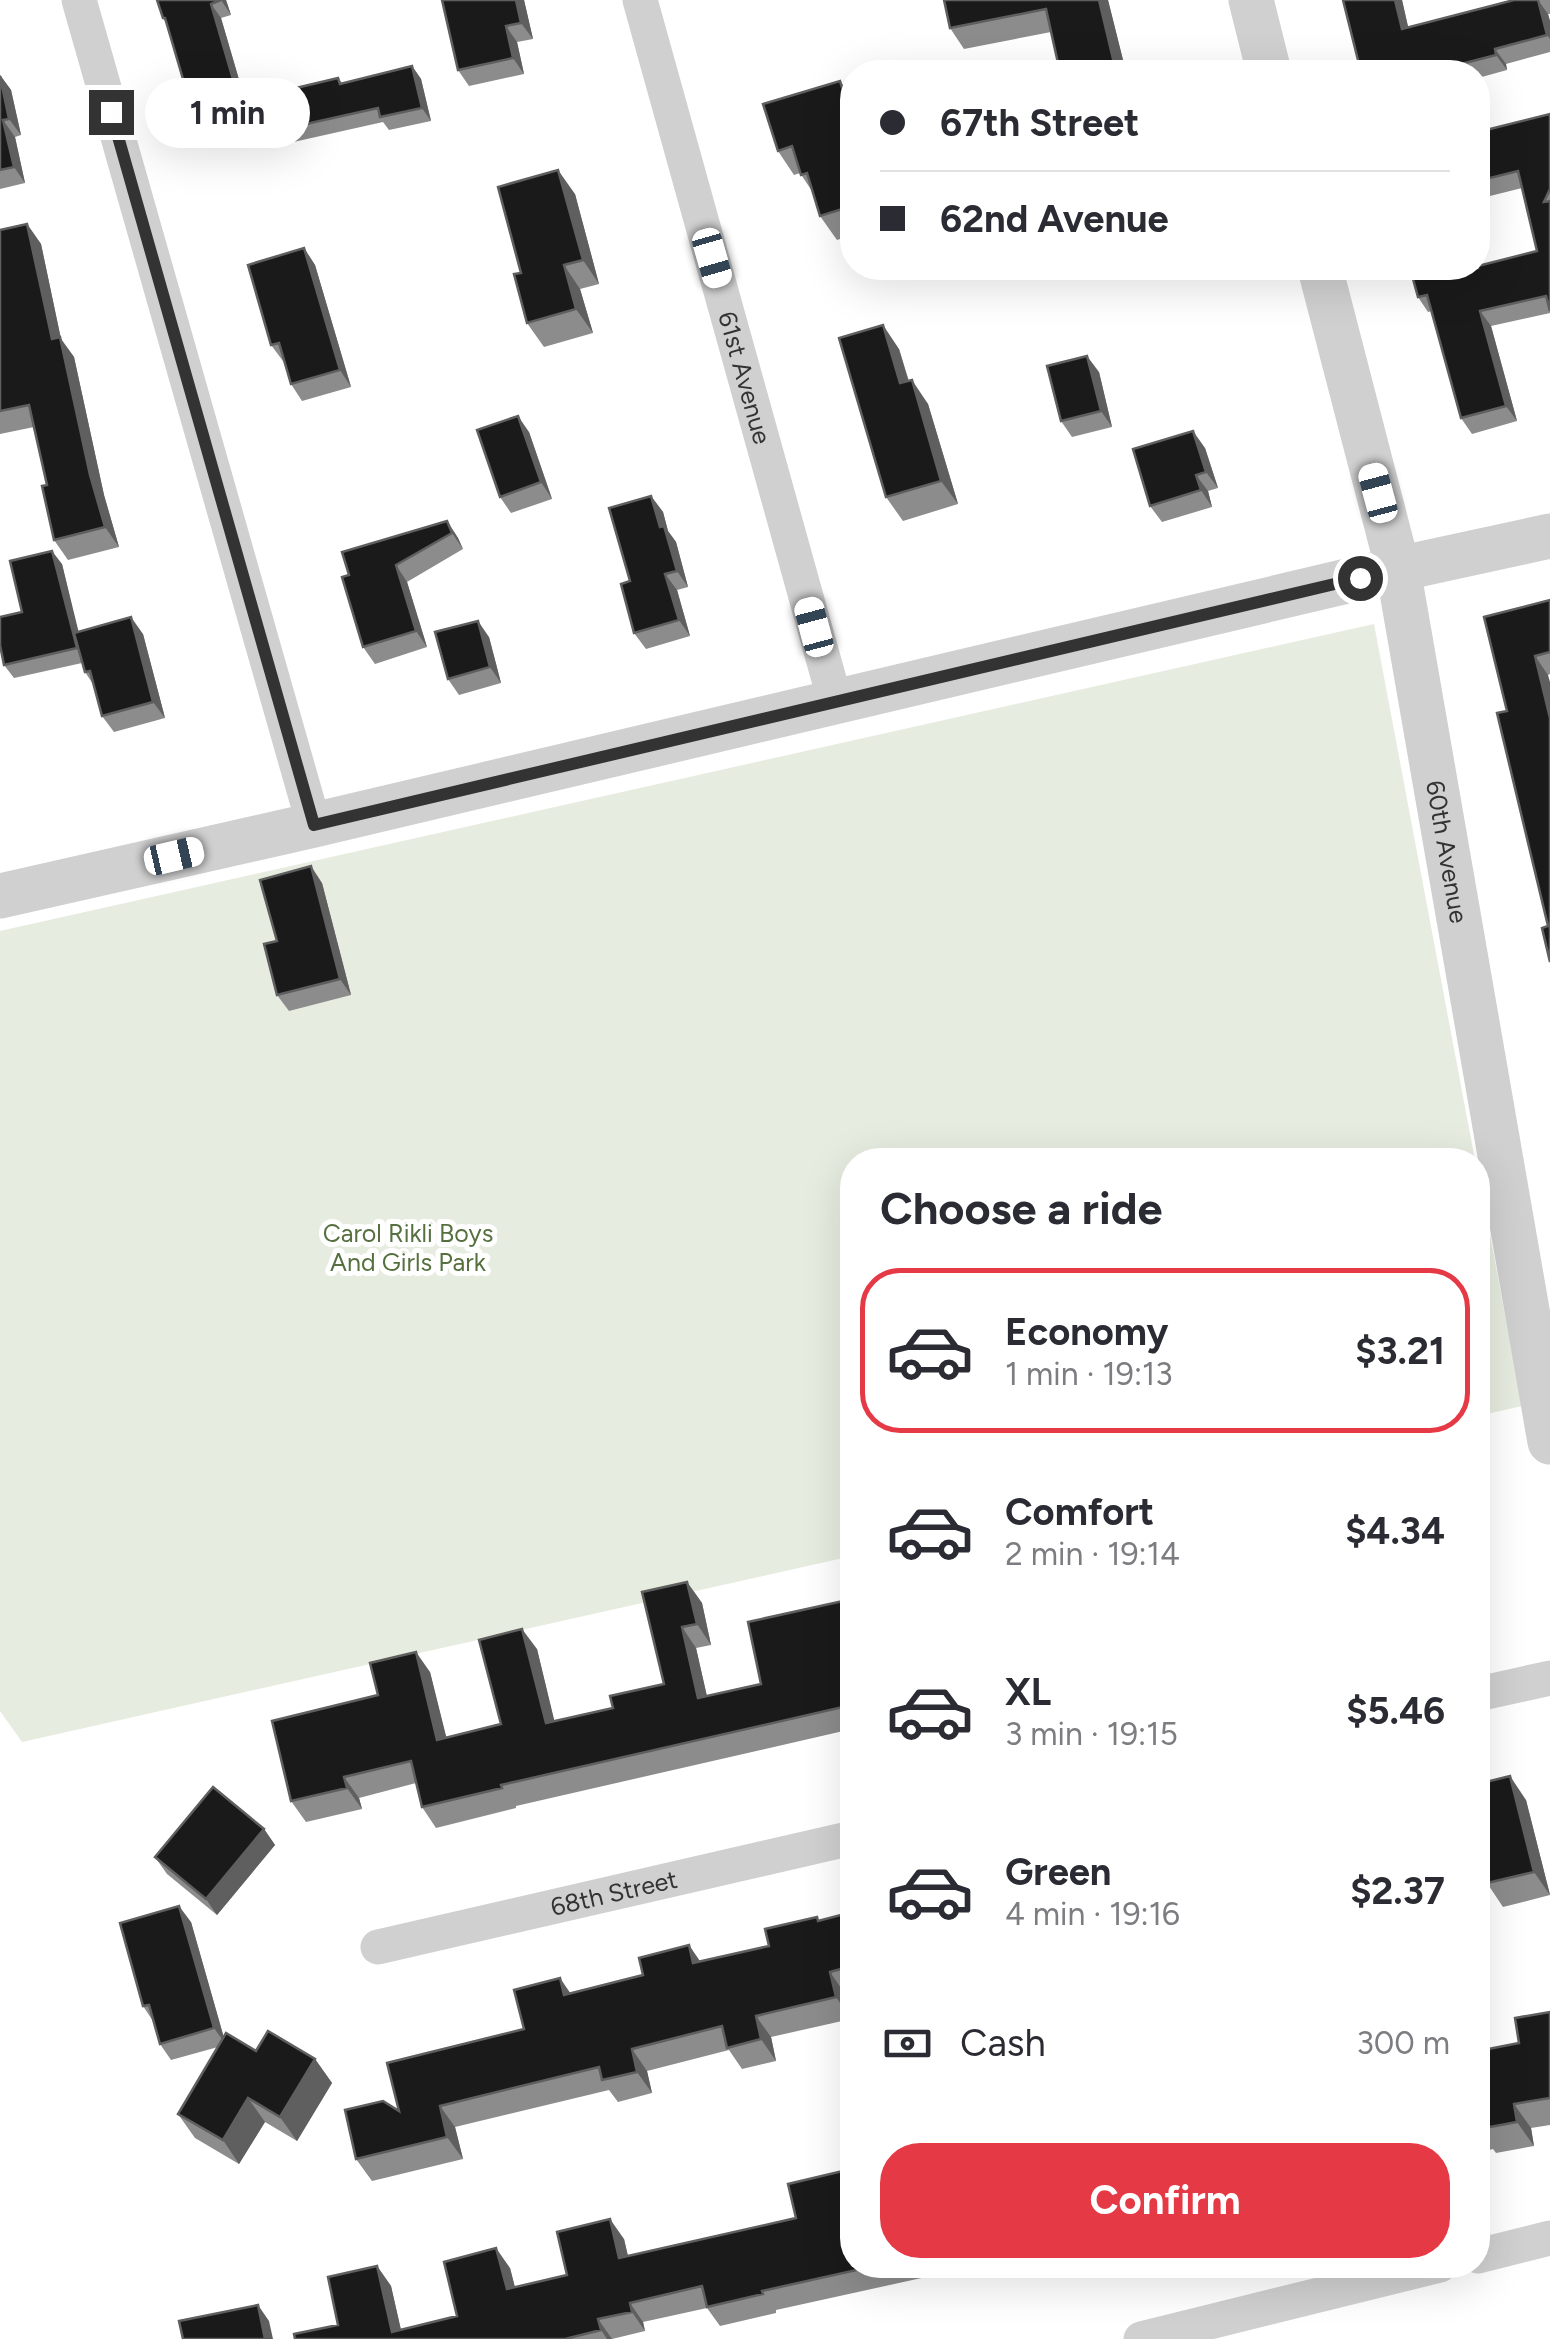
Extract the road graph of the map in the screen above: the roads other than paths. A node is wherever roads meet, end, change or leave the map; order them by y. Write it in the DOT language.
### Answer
graph roads {
  1 [pos="79,0"];
  2 [pos="640,0"];
  3 [pos="1251,0"];
  4 [pos="1267,60"];
  5 [pos="1323,280"];
  6 [pos="1550,536"];
  7 [pos="1398,569"];
  8 [pos="835,701"];
  9 [pos="314,825"];
  10 [pos="0,896"];
  11 [pos="1550,1442"];
  12 [pos="1550,1678"];
  13 [pos="1490,1691"];
  14 [pos="840,1841"];
  15 [pos="378,1946"];
  16 [pos="1550,2238"];
  17 [pos="1490,2253"];
  18 [pos="1388,2278"];
  19 [pos="1142,2339"];
  1 -- 9 [label="street"];
  2 -- 8 [label="street, 61st Avenue"];
  3 -- 4 [label="street"];
  5 -- 7 [label="street, 60th Avenue"];
  6 -- 7 [label="street"];
  7 -- 8 [label="street"];
  7 -- 11 [label="street, 60th Avenue"];
  8 -- 9 [label="street"];
  9 -- 10 [label="street"];
  12 -- 13 [label="street"];
  14 -- 15 [label="street, 68th Street"];
  16 -- 17 [label="street"];
  18 -- 19 [label="street"];
}
